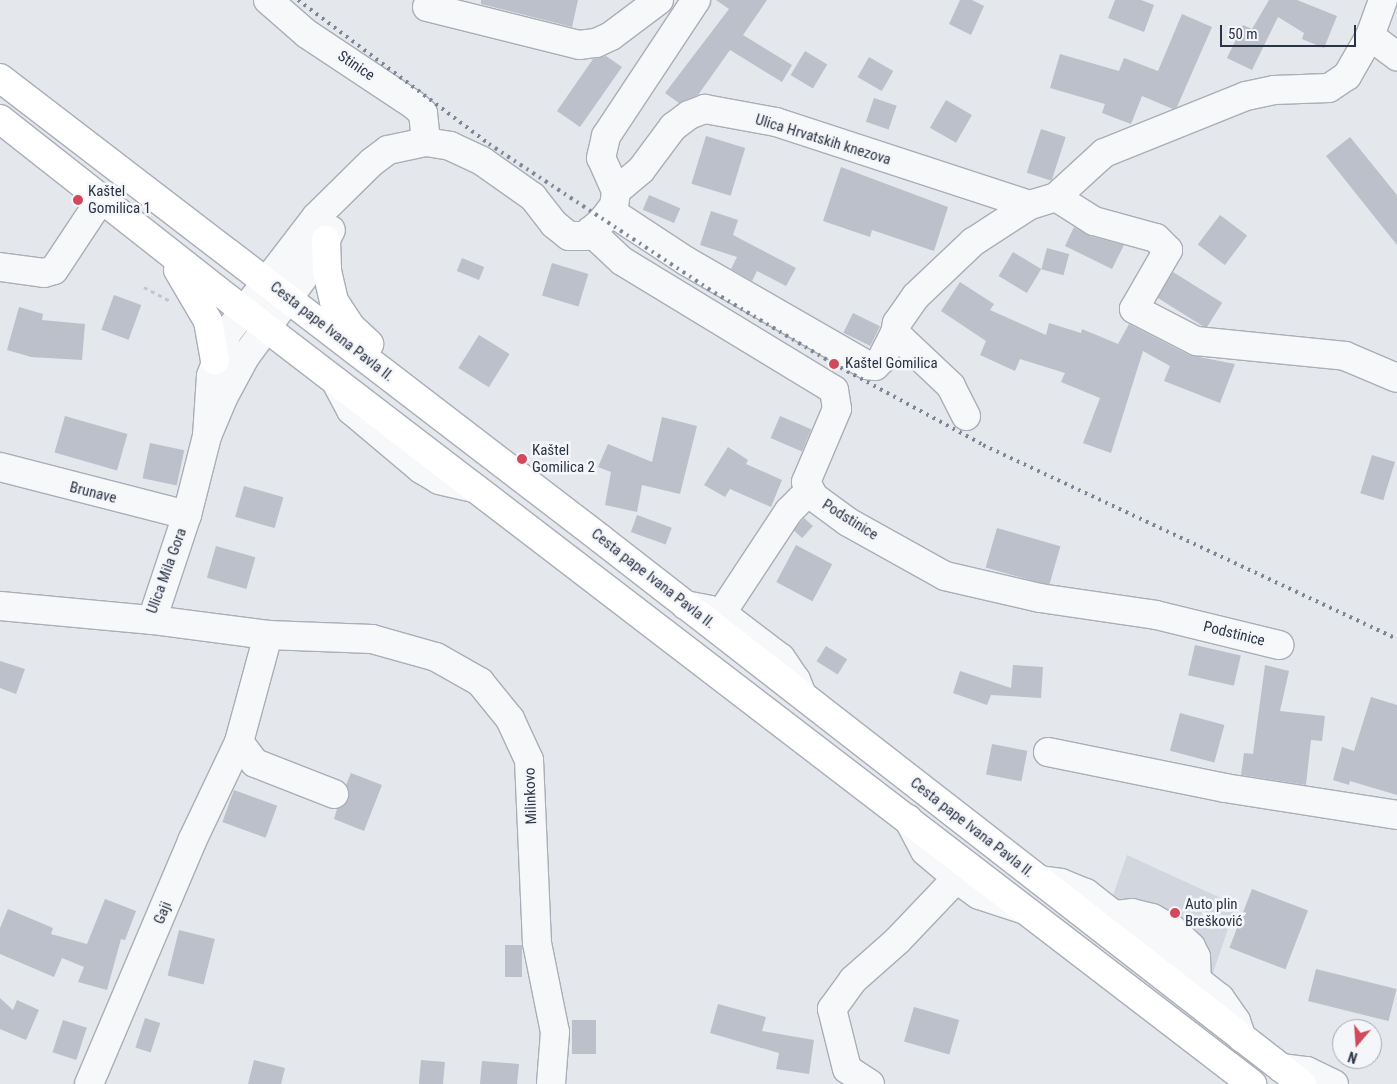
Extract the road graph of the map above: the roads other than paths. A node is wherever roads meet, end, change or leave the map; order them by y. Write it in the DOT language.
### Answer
graph roads {
  1 [pos="268,0"];
  2 [pos="658,0"];
  3 [pos="696,0"];
  4 [pos="1383,0"];
  5 [pos="427,7"];
  6 [pos="1370,36"];
  7 [pos="1397,56"];
  8 [pos="0,78"];
  9 [pos="0,119"];
  10 [pos="426,142"];
  11 [pos="356,177"];
  12 [pos="1056,197"];
  13 [pos="100,199"];
  14 [pos="613,201"];
  15 [pos="1030,204"];
  16 [pos="590,231"];
  17 [pos="326,240"];
  18 [pos="165,250"];
  19 [pos="0,267"];
  20 [pos="265,281"];
  21 [pos="288,299"];
  22 [pos="243,310"];
  23 [pos="266,328"];
  24 [pos="895,333"];
  25 [pos="215,360"];
  26 [pos="383,372"];
  27 [pos="1397,378"];
  28 [pos="966,416"];
  29 [pos="208,436"];
  30 [pos="0,467"];
  31 [pos="809,491"];
  32 [pos="187,515"];
  33 [pos="685,604"];
  34 [pos="0,606"];
  35 [pos="721,614"];
  36 [pos="152,620"];
  37 [pos="268,635"];
  38 [pos="1279,645"];
  39 [pos="802,695"];
  40 [pos="239,742"];
  41 [pos="1048,752"];
  42 [pos="334,794"];
  43 [pos="1397,815"];
  44 [pos="908,819"];
  45 [pos="957,878"];
  46 [pos="1040,880"];
  47 [pos="1028,911"];
  48 [pos="1242,1038"];
  49 [pos="1281,1068"];
  50 [pos="89,1084"];
  51 [pos="551,1084"];
  52 [pos="870,1084"];
  53 [pos="1252,1084"];
  54 [pos="1302,1084"];
  55 [pos="1334,1084"];
  1 -- 10 [label="street, Stinice"];
  2 -- 5 [label="street"];
  3 -- 14 [label="street"];
  4 -- 6 [label="street"];
  6 -- 7 [label="street"];
  6 -- 12 [label="street"];
  8 -- 20 [label="main road, Cesta pape Ivana Pavla II."];
  9 -- 13 [label="main road, Cesta pape Ivana Pavla II."];
  10 -- 11 [label="street, Ulica Mila Gora"];
  10 -- 16 [label="street"];
  11 -- 17 [label="street, Ulica Mila Gora"];
  11 -- 20 [label="street, Ulica Mila Gora"];
  12 -- 15 [label="street"];
  12 -- 27 [label="street"];
  13 -- 18 [label="main road, Cesta pape Ivana Pavla II."];
  13 -- 19 [label="street"];
  14 -- 15 [label="street, Ulica Hrvatskih knezova"];
  14 -- 16 [label="street, Ulica Hrvatskih knezova"];
  14 -- 24 [label="street"];
  15 -- 24 [label="street"];
  16 -- 31 [label="street, Podstinice"];
  17 -- 21 [label="street, Ulica Mila Gora"];
  17 -- 26 [label="main road"];
  18 -- 22 [label="main road, Cesta pape Ivana Pavla II."];
  18 -- 25 [label="main road"];
  20 -- 21 [label="main road, Cesta pape Ivana Pavla II."];
  20 -- 22 [label="street, Ulica Mila Gora"];
  21 -- 23 [label="street, Ulica Mila Gora"];
  21 -- 26 [label="main road, Cesta pape Ivana Pavla II."];
  22 -- 23 [label="main road, Cesta pape Ivana Pavla II."];
  22 -- 25 [label="street, Ulica Mila Gora"];
  23 -- 29 [label="street, Ulica Mila Gora"];
  23 -- 44 [label="main road, Cesta pape Ivana Pavla II."];
  24 -- 28 [label="street"];
  25 -- 29 [label="street, Ulica Mila Gora"];
  26 -- 33 [label="main road, Cesta pape Ivana Pavla II."];
  29 -- 32 [label="street, Ulica Mila Gora"];
  30 -- 32 [label="street, Brunave"];
  31 -- 35 [label="street"];
  31 -- 38 [label="street, Podstinice"];
  32 -- 36 [label="street, Ulica Mila Gora"];
  33 -- 35 [label="street"];
  33 -- 39 [label="main road, Cesta pape Ivana Pavla II."];
  34 -- 36 [label="street, Ulica Mila Gora"];
  35 -- 39 [label="street"];
  36 -- 37 [label="street"];
  37 -- 40 [label="street, Gaji"];
  37 -- 51 [label="street, Milinkovo"];
  39 -- 46 [label="main road, Cesta pape Ivana Pavla II."];
  40 -- 42 [label="street"];
  40 -- 50 [label="street, Gaji"];
  41 -- 43 [label="street"];
  44 -- 45 [label="street"];
  44 -- 47 [label="main road, Cesta pape Ivana Pavla II."];
  45 -- 47 [label="street"];
  45 -- 52 [label="street"];
  46 -- 48 [label="main road, Cesta pape Ivana Pavla II."];
  46 -- 48 [label="street"];
  47 -- 53 [label="main road, Cesta pape Ivana Pavla II."];
  48 -- 49 [label="main road, Cesta pape Ivana Pavla II."];
  49 -- 54 [label="main road, Cesta pape Ivana Pavla II."];
  49 -- 55 [label="street"];
}
